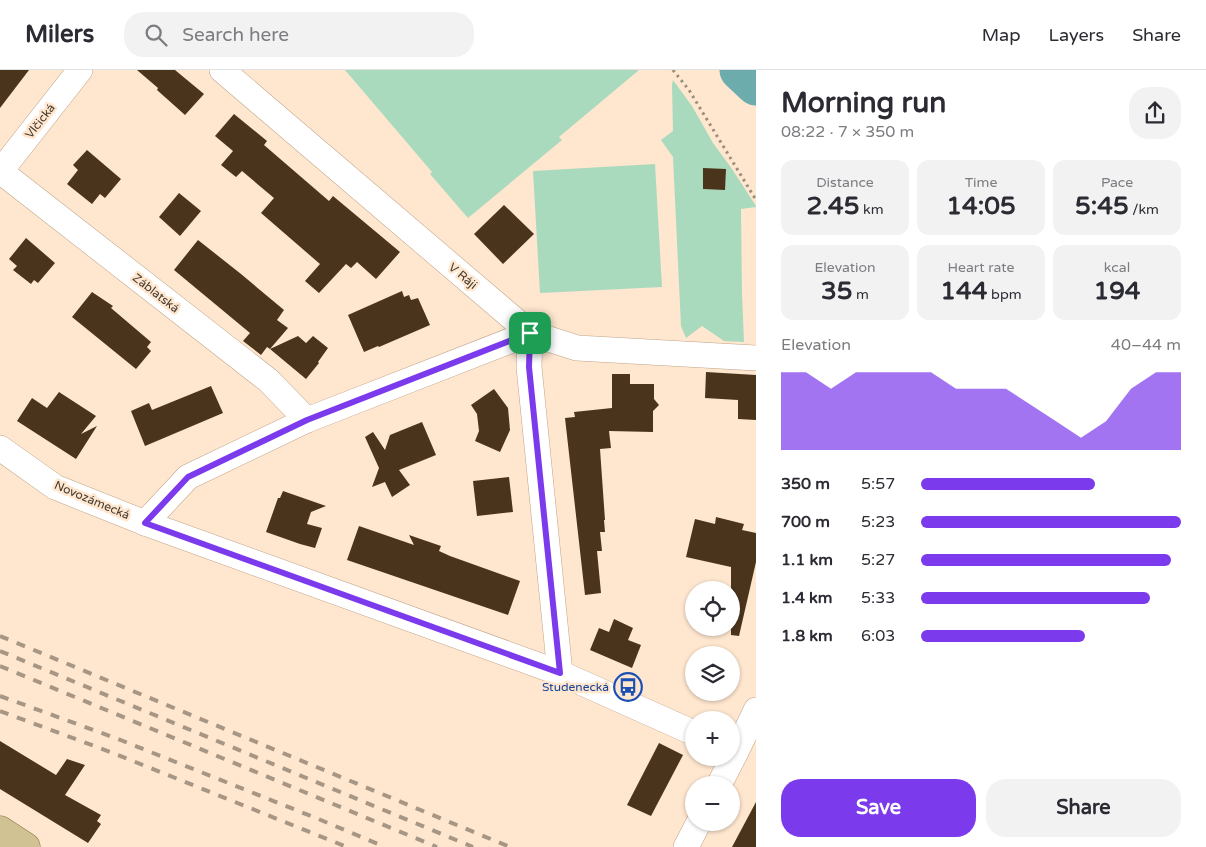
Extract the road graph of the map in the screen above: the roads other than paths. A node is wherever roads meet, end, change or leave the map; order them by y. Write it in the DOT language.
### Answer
graph roads {
  1 [pos="80,70"];
  2 [pos="222,70"];
  3 [pos="0,172"];
  4 [pos="530,333"];
  5 [pos="756,358"];
  6 [pos="307,420"];
  7 [pos="0,448"];
  8 [pos="145,523"];
  9 [pos="560,673"];
  10 [pos="756,710"];
  11 [pos="685,729"];
  12 [pos="740,740"];
  13 [pos="0,830"];
  14 [pos="694,831"];
  15 [pos="26,847"];
  16 [pos="686,847"];
  1 -- 3 [label="street, Vlčická"];
  2 -- 4 [label="street, V Ráji"];
  3 -- 6 [label="street, Záblatská"];
  4 -- 5 [label="street, V Ráji"];
  4 -- 6 [label="street"];
  4 -- 9 [label="street"];
  6 -- 8 [label="street"];
  7 -- 8 [label="street, Novozámecká"];
  8 -- 9 [label="street, Novozámecká"];
  9 -- 11 [label="street, Novozámecká"];
  10 -- 12 [label="street"];
  13 -- 15 [label="main road"];
  14 -- 16 [label="street"];
}
